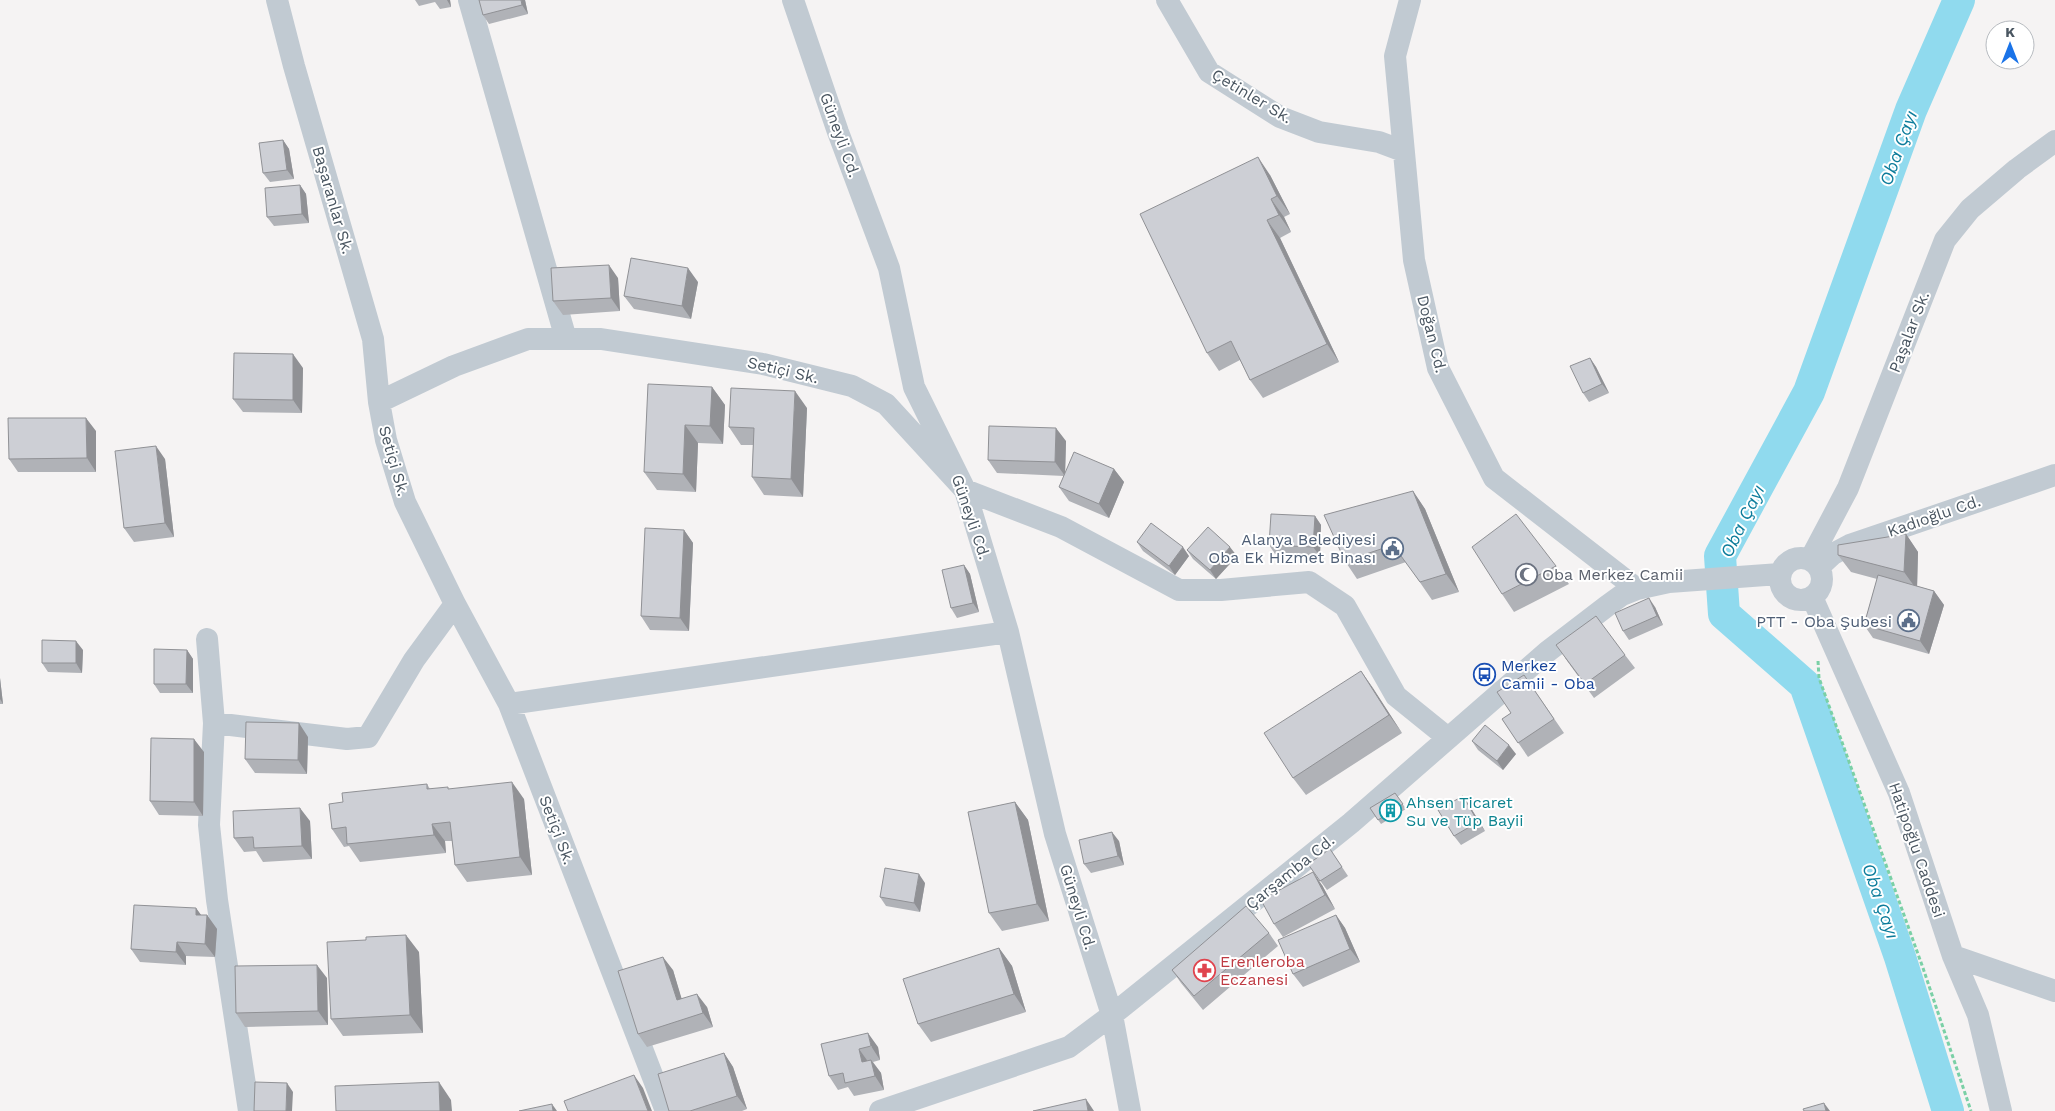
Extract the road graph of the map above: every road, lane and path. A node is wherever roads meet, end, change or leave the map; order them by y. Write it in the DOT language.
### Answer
graph roads {
  1 [pos="277,0"];
  2 [pos="468,0"];
  3 [pos="793,0"];
  4 [pos="1167,0"];
  5 [pos="1410,0"];
  6 [pos="2055,141"];
  7 [pos="1403,151"];
  8 [pos="566,338"];
  9 [pos="914,387"];
  10 [pos="380,402"];
  11 [pos="886,404"];
  12 [pos="2055,475"];
  13 [pos="965,490"];
  14 [pos="1814,563"];
  15 [pos="1780,574"];
  16 [pos="1638,589"];
  17 [pos="1812,597"];
  18 [pos="455,604"];
  19 [pos="1008,632"];
  20 [pos="207,639"];
  21 [pos="1818,654"];
  22 [pos="509,704"];
  23 [pos="214,723"];
  24 [pos="1448,738"];
  25 [pos="1953,956"];
  26 [pos="2055,991"];
  27 [pos="1112,1015"];
  28 [pos="249,1111"];
  29 [pos="666,1111"];
  30 [pos="880,1111"];
  31 [pos="1130,1111"];
  32 [pos="1971,1111"];
  33 [pos="2001,1111"];
  1 -- 10 [label="street, Başaranlar Sk."];
  2 -- 8 [label="street"];
  3 -- 9 [label="street, Güneyli Cd."];
  4 -- 7 [label="street, Çetinler Sk."];
  5 -- 7 [label="street, Doğan Cd."];
  6 -- 14 [label="street, Paşalar Sk."];
  7 -- 16 [label="street, Doğan Cd."];
  8 -- 10 [label="street, Setiçi Sk."];
  8 -- 11 [label="street, Setiçi Sk."];
  9 -- 11 [label="street"];
  9 -- 13 [label="street, Güneyli Cd."];
  10 -- 18 [label="street, Setiçi Sk."];
  11 -- 13 [label="street, Setiçi Sk."];
  12 -- 14 [label="street, Kadıoğlu Cd."];
  13 -- 19 [label="street, Güneyli Cd."];
  13 -- 24 [label="street"];
  14 -- 15 [label="street"];
  14 -- 17 [label="street"];
  15 -- 16 [label="street, Çarşamba Cd."];
  15 -- 17 [label="street"];
  16 -- 24 [label="street, Çarşamba Cd."];
  17 -- 25 [label="street, Hatipoğlu Caddesi"];
  18 -- 22 [label="street, Setiçi Sk."];
  18 -- 23 [label="street"];
  19 -- 22 [label="street"];
  19 -- 27 [label="street, Güneyli Cd."];
  20 -- 23 [label="street"];
  21 -- 32 [label="path"];
  22 -- 29 [label="street, Setiçi Sk."];
  23 -- 28 [label="street"];
  24 -- 27 [label="street, Çarşamba Cd."];
  25 -- 26 [label="street"];
  25 -- 33 [label="street, Hatipoğlu Caddesi"];
  27 -- 30 [label="street, Çarşamba Cd."];
  27 -- 31 [label="street, Güneyli Cd."];
}
